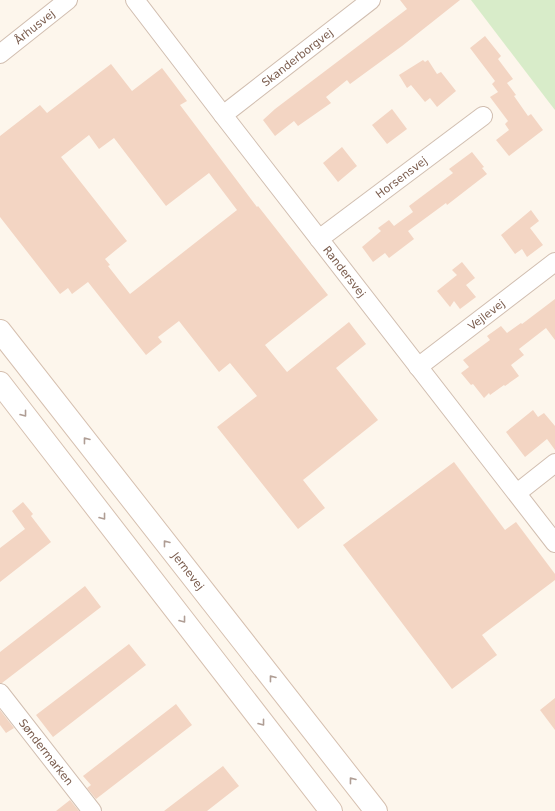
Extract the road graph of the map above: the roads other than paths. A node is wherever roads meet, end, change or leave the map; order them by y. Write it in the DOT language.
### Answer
graph roads {
  1 [pos="68,0"];
  2 [pos="135,0"];
  3 [pos="371,0"];
  4 [pos="0,54"];
  5 [pos="223,115"];
  6 [pos="483,116"];
  7 [pos="319,239"];
  8 [pos="555,262"];
  9 [pos="0,331"];
  10 [pos="418,367"];
  11 [pos="0,383"];
  12 [pos="555,463"];
  13 [pos="517,494"];
  14 [pos="555,543"];
  15 [pos="0,693"];
  16 [pos="92,811"];
  17 [pos="331,811"];
  18 [pos="376,811"];
  1 -- 4 [label="street, Århusvej"];
  2 -- 5 [label="street, Randersvej"];
  3 -- 5 [label="street, Skanderborgvej"];
  5 -- 7 [label="street, Randersvej"];
  6 -- 7 [label="street, Horsensvej"];
  7 -- 10 [label="street, Randersvej"];
  8 -- 10 [label="street, Vejlevej"];
  18 -- 9 [label="main road, Jernevej, one-way"];
  10 -- 13 [label="street, Randersvej"];
  11 -- 17 [label="main road, one-way"];
  12 -- 13 [label="street"];
  13 -- 14 [label="street, Randersvej"];
  15 -- 16 [label="street, Søndermarken"];
}
